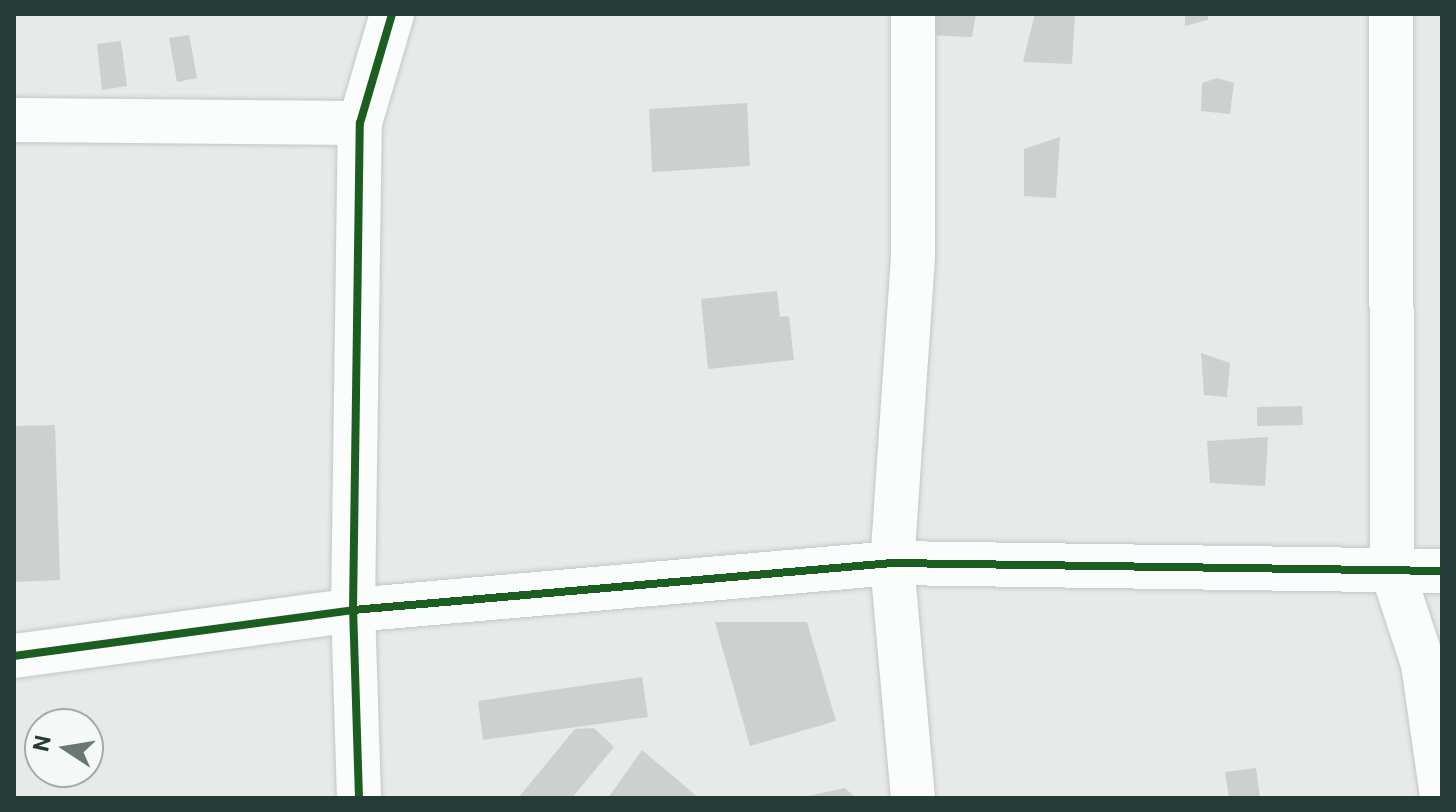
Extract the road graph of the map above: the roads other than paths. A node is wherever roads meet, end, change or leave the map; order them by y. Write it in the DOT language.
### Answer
graph roads {
  1 [pos="392,14"];
  2 [pos="913,14"];
  3 [pos="1391,14"];
  4 [pos="14,120"];
  5 [pos="360,123"];
  6 [pos="892,563"];
  7 [pos="1392,570"];
  8 [pos="1442,571"];
  9 [pos="353,610"];
  10 [pos="14,656"];
  11 [pos="1442,796"];
  12 [pos="359,798"];
  13 [pos="913,798"];
  1 -- 5 [label="street"];
  2 -- 6 [label="street"];
  3 -- 7 [label="street"];
  4 -- 5 [label="street"];
  5 -- 9 [label="street"];
  6 -- 7 [label="street"];
  6 -- 9 [label="street"];
  6 -- 13 [label="street"];
  7 -- 8 [label="street"];
  7 -- 11 [label="street"];
  9 -- 10 [label="street"];
  9 -- 12 [label="street"];
}
